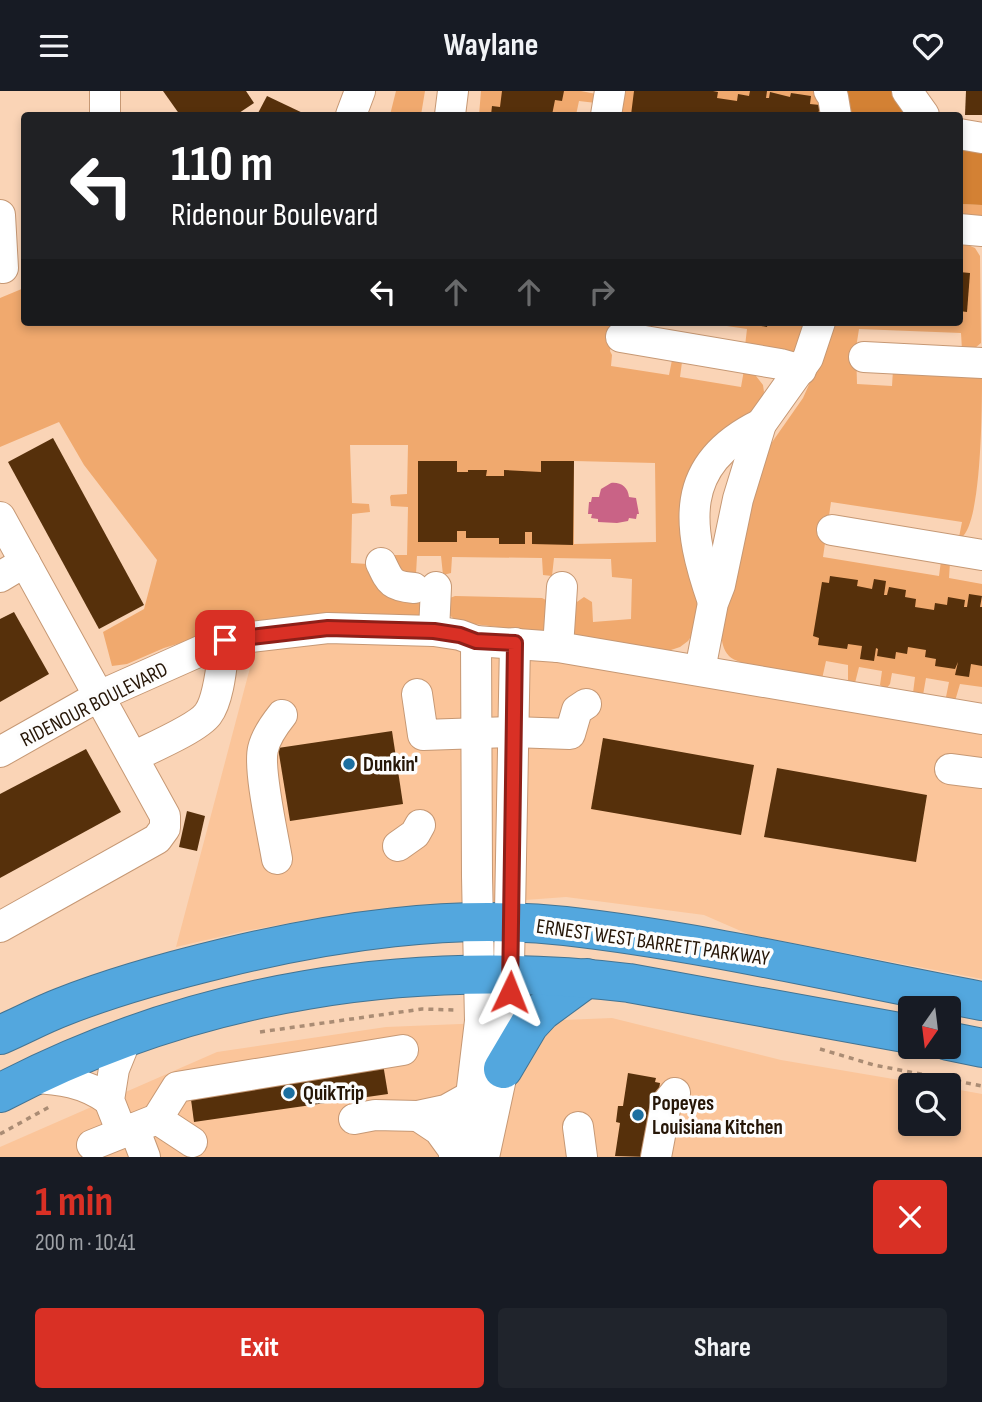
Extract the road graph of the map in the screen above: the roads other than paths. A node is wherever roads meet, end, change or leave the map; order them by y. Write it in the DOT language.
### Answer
graph roads {
  1 [pos="105,91"];
  2 [pos="360,91"];
  3 [pos="453,91"];
  4 [pos="610,91"];
  5 [pos="829,91"];
  6 [pos="907,91"];
  7 [pos="106,112"];
  8 [pos="352,112"];
  9 [pos="450,112"];
  10 [pos="606,112"];
  11 [pos="836,112"];
  12 [pos="922,112"];
  13 [pos="963,135"];
  14 [pos="982,138"];
  15 [pos="0,215"];
  16 [pos="963,229"];
  17 [pos="982,231"];
  18 [pos="9,265"];
  19 [pos="819,326"];
  20 [pos="621,337"];
  21 [pos="864,357"];
  22 [pos="982,363"];
  23 [pos="801,370"];
  24 [pos="757,437"];
  25 [pos="0,517"];
  26 [pos="832,530"];
  27 [pos="980,545"];
  28 [pos="381,563"];
  29 [pos="13,570"];
  30 [pos="562,587"];
  31 [pos="713,603"];
  32 [pos="434,631"];
  33 [pos="225,640"];
  34 [pos="476,641"];
  35 [pos="515,643"];
  36 [pos="558,647"];
  37 [pos="700,670"];
  38 [pos="417,694"];
  39 [pos="99,696"];
  40 [pos="586,704"];
  41 [pos="282,715"];
  42 [pos="982,719"];
  43 [pos="476,732"];
  44 [pos="512,732"];
  45 [pos="0,752"];
  46 [pos="133,757"];
  47 [pos="950,769"];
  48 [pos="982,773"];
  49 [pos="420,825"];
  50 [pos="398,846"];
  51 [pos="277,859"];
  52 [pos="495,923"];
  53 [pos="0,927"];
  54 [pos="495,974"];
  55 [pos="587,978"];
  56 [pos="982,1001"];
  57 [pos="898,1033"];
  58 [pos="0,1035"];
  59 [pos="127,1037"];
  60 [pos="961,1044"];
  61 [pos="982,1048"];
  62 [pos="403,1050"];
  63 [pos="961,1058"];
  64 [pos="982,1067"];
  65 [pos="503,1069"];
  66 [pos="15,1085"];
  67 [pos="675,1093"];
  68 [pos="471,1096"];
  69 [pos="109,1100"];
  70 [pos="418,1116"];
  71 [pos="354,1119"];
  72 [pos="138,1127"];
  73 [pos="578,1128"];
  74 [pos="192,1142"];
  75 [pos="92,1145"];
  76 [pos="455,1154"];
  77 [pos="145,1157"];
  78 [pos="484,1157"];
  79 [pos="582,1157"];
  80 [pos="656,1157"];
  1 -- 7 [label="street"];
  2 -- 8 [label="street"];
  3 -- 9 [label="street"];
  4 -- 10 [label="street"];
  5 -- 11 [label="street"];
  6 -- 12 [label="street"];
  13 -- 14 [label="street"];
  15 -- 18 [label="street"];
  16 -- 17 [label="street"];
  19 -- 23 [label="street"];
  20 -- 23 [label="street"];
  21 -- 22 [label="street"];
  23 -- 24 [label="street"];
  24 -- 31 [label="street"];
  24 -- 31 [label="street"];
  25 -- 29 [label="street"];
  26 -- 27 [label="street"];
  28 -- 32 [label="street"];
  29 -- 39 [label="street"];
  30 -- 36 [label="street"];
  31 -- 37 [label="street"];
  32 -- 33 [label="street, RIDENOUR BOULEVARD"];
  32 -- 34 [label="street, RIDENOUR BOULEVARD"];
  33 -- 39 [label="street, RIDENOUR BOULEVARD"];
  33 -- 46 [label="street"];
  34 -- 35 [label="street, RIDENOUR BOULEVARD"];
  34 -- 43 [label="street"];
  35 -- 36 [label="street, RIDENOUR BOULEVARD"];
  35 -- 44 [label="street"];
  36 -- 37 [label="street, RIDENOUR BOULEVARD"];
  37 -- 42 [label="street, RIDENOUR BOULEVARD"];
  38 -- 43 [label="street"];
  39 -- 45 [label="street, RIDENOUR BOULEVARD"];
  39 -- 46 [label="street"];
  40 -- 44 [label="street"];
  41 -- 51 [label="street"];
  43 -- 44 [label="street"];
  43 -- 52 [label="street"];
  44 -- 52 [label="street"];
  46 -- 53 [label="street"];
  47 -- 48 [label="street"];
  49 -- 50 [label="street"];
  52 -- 54 [label="street"];
  52 -- 56 [label="highway, ERNEST WEST BARRETT PARKWAY"];
  52 -- 58 [label="highway, ERNEST WEST BARRETT PARKWAY"];
  54 -- 55 [label="highway"];
  54 -- 59 [label="highway"];
  54 -- 65 [label="street"];
  54 -- 68 [label="street"];
  55 -- 57 [label="highway"];
  55 -- 65 [label="highway"];
  59 -- 66 [label="highway"];
  59 -- 69 [label="street"];
  60 -- 61 [label="highway"];
  62 -- 72 [label="street"];
  63 -- 64 [label="street"];
  65 -- 78 [label="street"];
  66 -- 69 [label="street"];
  67 -- 80 [label="street"];
  68 -- 70 [label="street"];
  68 -- 76 [label="street"];
  69 -- 72 [label="street"];
  70 -- 71 [label="street"];
  70 -- 76 [label="street"];
  72 -- 74 [label="street"];
  72 -- 75 [label="street"];
  72 -- 77 [label="street"];
  73 -- 79 [label="street"];
}
